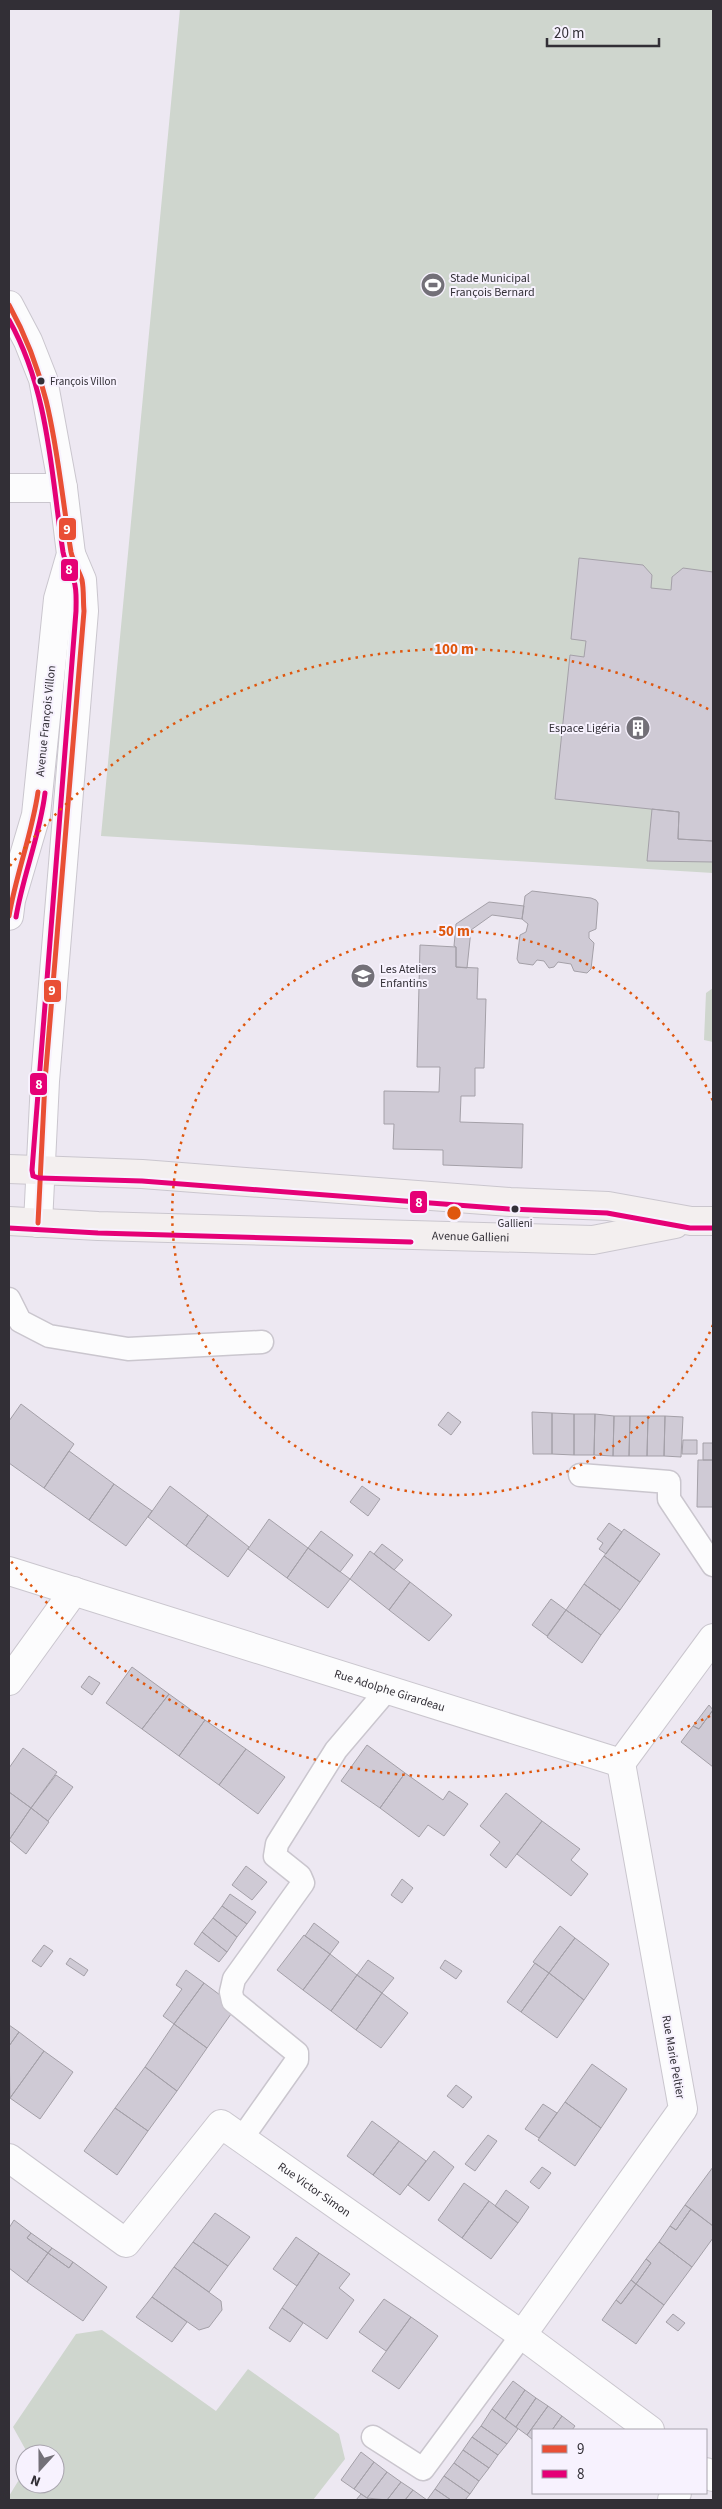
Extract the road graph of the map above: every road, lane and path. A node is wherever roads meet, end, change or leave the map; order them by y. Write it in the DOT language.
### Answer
graph roads {
  1 [pos="9,305"];
  2 [pos="9,488"];
  3 [pos="63,488"];
  4 [pos="71,554"];
  5 [pos="9,916"];
  6 [pos="9,1169"];
  7 [pos="39,1172"];
  8 [pos="9,1221"];
  9 [pos="702,1221"];
  10 [pos="38,1223"];
  11 [pos="9,1299"];
  12 [pos="262,1342"];
  13 [pos="580,1475"];
  14 [pos="713,1565"];
  15 [pos="9,1571"];
  16 [pos="74,1591"];
  17 [pos="713,1638"];
  18 [pos="9,1682"];
  19 [pos="388,1690"];
  20 [pos="622,1763"];
  21 [pos="242,2138"];
  22 [pos="9,2158"];
  23 [pos="522,2334"];
  24 [pos="649,2429"];
  25 [pos="373,2437"];
  1 -- 3 [label="street, Avenue François Villon"];
  2 -- 3 [label="street"];
  3 -- 4 [label="street, Avenue François Villon"];
  4 -- 5 [label="street, Avenue François Villon"];
  4 -- 7 [label="street, Avenue François Villon"];
  6 -- 7 [label="main road, Avenue Gallieni"];
  7 -- 9 [label="main road, Avenue Gallieni"];
  7 -- 10 [label="street, Avenue François Villon"];
  8 -- 10 [label="main road, Avenue Gallieni"];
  9 -- 10 [label="main road, Avenue Gallieni"];
  11 -- 12 [label="lane"];
  13 -- 14 [label="lane"];
  15 -- 16 [label="street, Rue Adolphe Girardeau"];
  16 -- 18 [label="street"];
  16 -- 19 [label="street, Rue Adolphe Girardeau"];
  17 -- 20 [label="street"];
  19 -- 20 [label="street, Rue Adolphe Girardeau"];
  19 -- 21 [label="lane"];
  20 -- 23 [label="street, Rue Marie Peltier"];
  21 -- 22 [label="street, Rue Victor Simon"];
  21 -- 23 [label="street, Rue Victor Simon"];
  23 -- 24 [label="street, Rue Victor Simon"];
  23 -- 25 [label="lane"];
}
